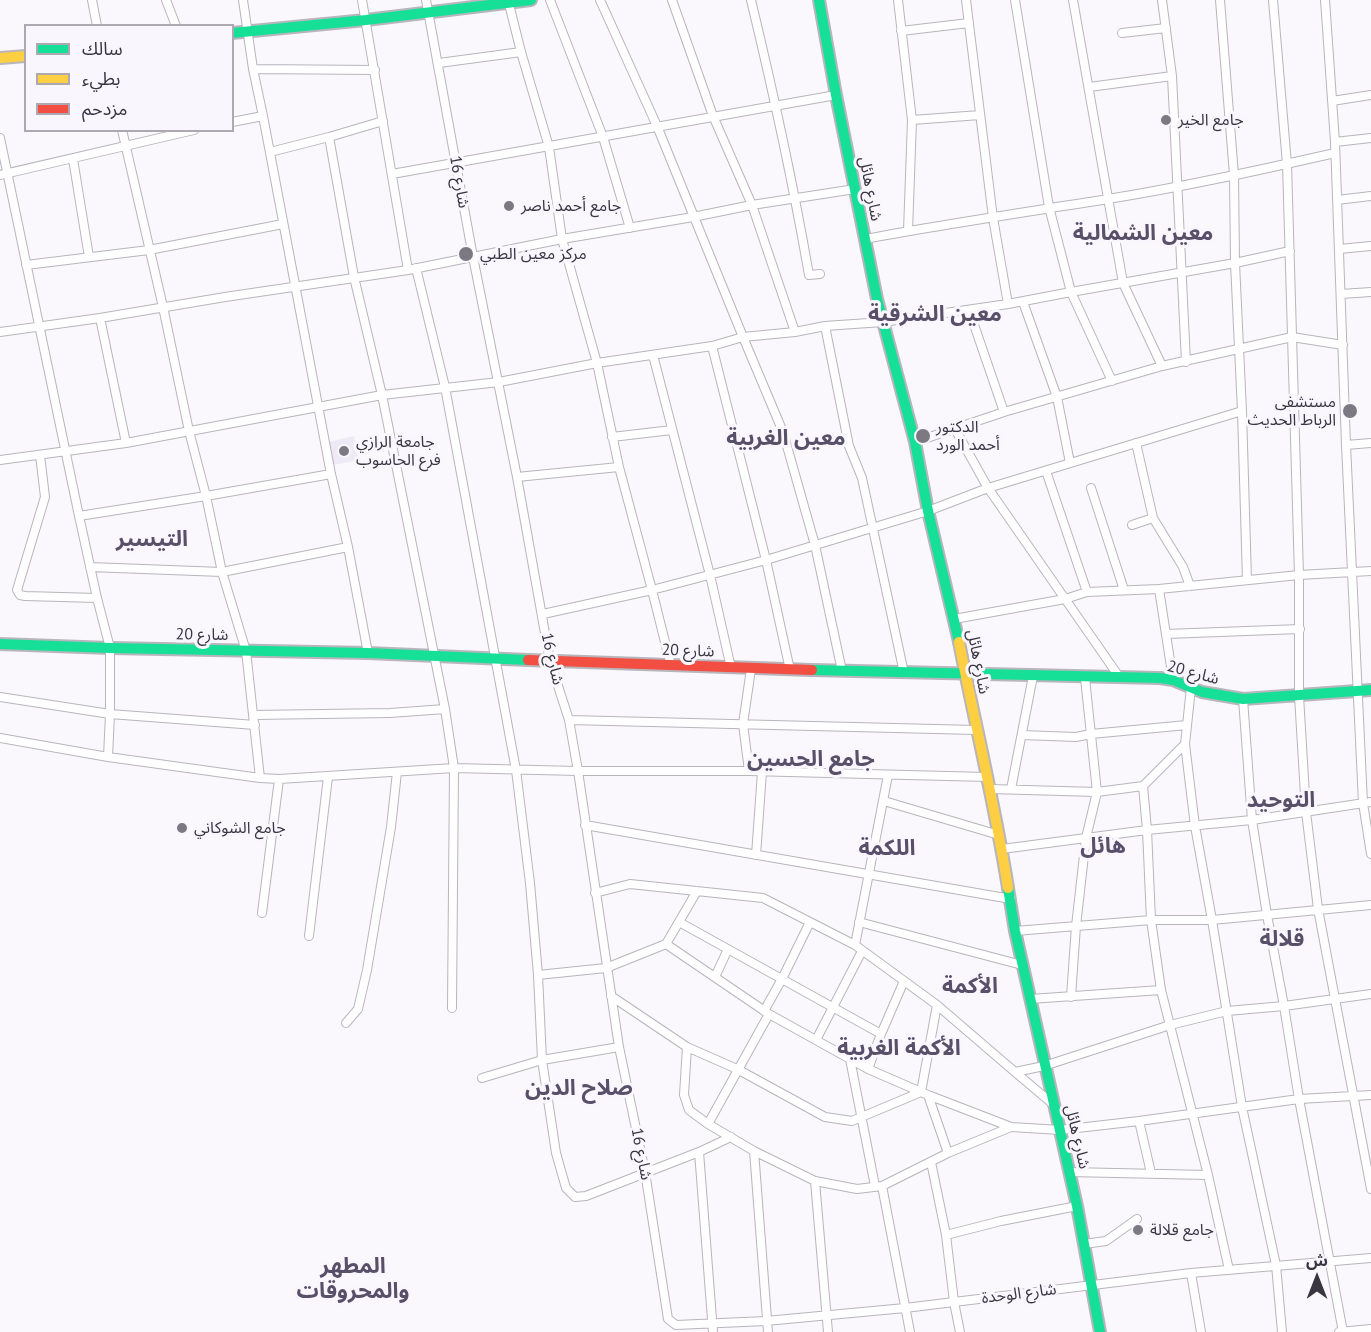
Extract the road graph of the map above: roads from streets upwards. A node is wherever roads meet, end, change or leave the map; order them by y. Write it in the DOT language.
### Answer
graph roads {
  1 [pos="92,0"];
  2 [pos="166,0"];
  3 [pos="243,0"];
  4 [pos="363,0"];
  5 [pos="426,0"];
  6 [pos="531,0"];
  7 [pos="550,0"];
  8 [pos="600,0"];
  9 [pos="672,0"];
  10 [pos="751,0"];
  11 [pos="819,0"];
  12 [pos="898,0"];
  13 [pos="966,0"];
  14 [pos="1015,0"];
  15 [pos="1073,0"];
  16 [pos="1162,0"];
  17 [pos="1220,0"];
  18 [pos="1273,0"];
  19 [pos="1325,0"];
  20 [pos="509,1"];
  21 [pos="428,12"];
  22 [pos="366,20"];
  23 [pos="969,23"];
  24 [pos="97,24"];
  25 [pos="175,24"];
  26 [pos="1166,28"];
  27 [pos="248,31"];
  28 [pos="901,31"];
  29 [pos="234,33"];
  30 [pos="1122,33"];
  31 [pos="521,52"];
  32 [pos="24,56"];
  33 [pos="0,58"];
  34 [pos="439,63"];
  35 [pos="253,69"];
  36 [pos="375,70"];
  37 [pos="1172,76"];
  38 [pos="1089,87"];
  39 [pos="836,95"];
  40 [pos="1371,95"];
  41 [pos="1332,100"];
  42 [pos="776,106"];
  43 [pos="980,115"];
  44 [pos="263,116"];
  45 [pos="713,116"];
  46 [pos="912,120"];
  47 [pos="234,122"];
  48 [pos="383,122"];
  49 [pos="657,126"];
  50 [pos="122,132"];
  51 [pos="185,132"];
  52 [pos="329,137"];
  53 [pos="603,137"];
  54 [pos="0,138"];
  55 [pos="1371,138"];
  56 [pos="1335,142"];
  57 [pos="125,146"];
  58 [pos="549,147"];
  59 [pos="270,152"];
  60 [pos="1335,153"];
  61 [pos="73,159"];
  62 [pos="456,163"];
  63 [pos="1287,164"];
  64 [pos="4,174"];
  65 [pos="393,174"];
  66 [pos="1234,175"];
  67 [pos="1177,186"];
  68 [pos="855,189"];
  69 [pos="1371,196"];
  70 [pos="796,198"];
  71 [pos="1107,199"];
  72 [pos="1337,200"];
  73 [pos="752,205"];
  74 [pos="1049,207"];
  75 [pos="693,217"];
  76 [pos="993,218"];
  77 [pos="283,224"];
  78 [pos="630,228"];
  79 [pos="908,231"];
  80 [pos="562,239"];
  81 [pos="865,239"];
  82 [pos="1371,246"];
  83 [pos="1339,249"];
  84 [pos="148,250"];
  85 [pos="1290,251"];
  86 [pos="89,257"];
  87 [pos="473,257"];
  88 [pos="1235,263"];
  89 [pos="26,265"];
  90 [pos="416,268"];
  91 [pos="408,270"];
  92 [pos="1181,273"];
  93 [pos="820,274"];
  94 [pos="354,277"];
  95 [pos="1123,283"];
  96 [pos="295,286"];
  97 [pos="1071,292"];
  98 [pos="1371,292"];
  99 [pos="1341,294"];
  100 [pos="1023,302"];
  101 [pos="1008,304"];
  102 [pos="163,307"];
  103 [pos="969,310"];
  104 [pos="100,318"];
  105 [pos="883,322"];
  106 [pos="39,326"];
  107 [pos="825,326"];
  108 [pos="0,332"];
  109 [pos="795,332"];
  110 [pos="743,337"];
  111 [pos="1292,337"];
  112 [pos="1343,345"];
  113 [pos="712,346"];
  114 [pos="1239,350"];
  115 [pos="653,355"];
  116 [pos="1186,362"];
  117 [pos="597,363"];
  118 [pos="1162,366"];
  119 [pos="1112,381"];
  120 [pos="499,382"];
  121 [pos="445,387"];
  122 [pos="382,395"];
  123 [pos="1057,398"];
  124 [pos="318,406"];
  125 [pos="1242,411"];
  126 [pos="1004,412"];
  127 [pos="955,429"];
  128 [pos="672,430"];
  129 [pos="189,431"];
  130 [pos="612,437"];
  131 [pos="915,442"];
  132 [pos="126,443"];
  133 [pos="1136,443"];
  134 [pos="1371,443"];
  135 [pos="1346,445"];
  136 [pos="66,451"];
  137 [pos="40,454"];
  138 [pos="0,460"];
  139 [pos="1070,463"];
  140 [pos="619,467"];
  141 [pos="1046,471"];
  142 [pos="331,474"];
  143 [pos="517,477"];
  144 [pos="987,488"];
  145 [pos="1091,488"];
  146 [pos="206,496"];
  147 [pos="928,511"];
  148 [pos="79,516"];
  149 [pos="1153,518"];
  150 [pos="1132,525"];
  151 [pos="873,528"];
  152 [pos="815,545"];
  153 [pos="348,547"];
  154 [pos="766,560"];
  155 [pos="90,567"];
  156 [pos="222,572"];
  157 [pos="1371,572"];
  158 [pos="1352,573"];
  159 [pos="710,575"];
  160 [pos="1299,575"];
  161 [pos="1247,580"];
  162 [pos="1190,586"];
  163 [pos="1159,589"];
  164 [pos="652,590"];
  165 [pos="1124,590"];
  166 [pos="1087,592"];
  167 [pos="97,598"];
  168 [pos="1065,599"];
  169 [pos="543,614"];
  170 [pos="954,620"];
  171 [pos="1300,629"];
  172 [pos="1166,634"];
  173 [pos="0,644"];
  174 [pos="111,648"];
  175 [pos="246,651"];
  176 [pos="368,653"];
  177 [pos="434,656"];
  178 [pos="495,659"];
  179 [pos="550,661"];
  180 [pos="671,666"];
  181 [pos="730,668"];
  182 [pos="751,669"];
  183 [pos="790,670"];
  184 [pos="842,671"];
  185 [pos="904,673"];
  186 [pos="964,674"];
  187 [pos="1033,676"];
  188 [pos="1085,678"];
  189 [pos="1120,678"];
  190 [pos="1173,680"];
  191 [pos="1191,688"];
  192 [pos="1371,690"];
  193 [pos="1358,692"];
  194 [pos="1299,696"];
  195 [pos="0,697"];
  196 [pos="1243,699"];
  197 [pos="445,709"];
  198 [pos="111,714"];
  199 [pos="253,715"];
  200 [pos="568,720"];
  201 [pos="743,724"];
  202 [pos="255,725"];
  203 [pos="1187,725"];
  204 [pos="976,730"];
  205 [pos="1091,734"];
  206 [pos="1022,735"];
  207 [pos="0,738"];
  208 [pos="1185,744"];
  209 [pos="108,757"];
  210 [pos="454,768"];
  211 [pos="516,770"];
  212 [pos="578,771"];
  213 [pos="749,771"];
  214 [pos="396,772"];
  215 [pos="762,772"];
  216 [pos="888,775"];
  217 [pos="328,777"];
  218 [pos="987,777"];
  219 [pos="260,778"];
  220 [pos="279,779"];
  221 [pos="1143,786"];
  222 [pos="990,789"];
  223 [pos="1011,789"];
  224 [pos="1097,792"];
  225 [pos="884,801"];
  226 [pos="1367,802"];
  227 [pos="1306,812"];
  228 [pos="1252,820"];
  229 [pos="585,825"];
  230 [pos="1195,826"];
  231 [pos="1147,830"];
  232 [pos="999,835"];
  233 [pos="1086,838"];
  234 [pos="1002,849"];
  235 [pos="1371,854"];
  236 [pos="756,855"];
  237 [pos="869,875"];
  238 [pos="696,891"];
  239 [pos="595,893"];
  240 [pos="1011,899"];
  241 [pos="1371,905"];
  242 [pos="1318,909"];
  243 [pos="262,913"];
  244 [pos="1267,915"];
  245 [pos="1151,920"];
  246 [pos="1212,920"];
  247 [pos="679,922"];
  248 [pos="810,922"];
  249 [pos="859,922"];
  250 [pos="1076,926"];
  251 [pos="1015,931"];
  252 [pos="309,936"];
  253 [pos="666,944"];
  254 [pos="855,945"];
  255 [pos="728,949"];
  256 [pos="862,951"];
  257 [pos="1022,965"];
  258 [pos="606,968"];
  259 [pos="538,975"];
  260 [pos="715,977"];
  261 [pos="782,979"];
  262 [pos="903,981"];
  263 [pos="1161,990"];
  264 [pos="1371,994"];
  265 [pos="611,996"];
  266 [pos="1071,997"];
  267 [pos="1030,999"];
  268 [pos="1335,999"];
  269 [pos="937,1005"];
  270 [pos="1284,1006"];
  271 [pos="452,1008"];
  272 [pos="833,1008"];
  273 [pos="1227,1011"];
  274 [pos="766,1012"];
  275 [pos="346,1023"];
  276 [pos="1170,1025"];
  277 [pos="881,1034"];
  278 [pos="816,1040"];
  279 [pos="619,1047"];
  280 [pos="687,1047"];
  281 [pos="850,1059"];
  282 [pos="542,1060"];
  283 [pos="1044,1066"];
  284 [pos="737,1069"];
  285 [pos="868,1069"];
  286 [pos="1015,1072"];
  287 [pos="482,1078"];
  288 [pos="925,1093"];
  289 [pos="1371,1095"];
  290 [pos="1354,1096"];
  291 [pos="1299,1099"];
  292 [pos="1054,1105"];
  293 [pos="1242,1107"];
  294 [pos="1193,1114"];
  295 [pos="860,1117"];
  296 [pos="1139,1121"];
  297 [pos="708,1124"];
  298 [pos="1011,1127"];
  299 [pos="1060,1130"];
  300 [pos="731,1137"];
  301 [pos="754,1151"];
  302 [pos="699,1152"];
  303 [pos="948,1153"];
  304 [pos="931,1162"];
  305 [pos="645,1172"];
  306 [pos="1069,1172"];
  307 [pos="1151,1173"];
  308 [pos="1208,1174"];
  309 [pos="815,1181"];
  310 [pos="878,1186"];
  311 [pos="1371,1189"];
  312 [pos="1077,1206"];
  313 [pos="1137,1219"];
  314 [pos="946,1234"];
  315 [pos="1084,1244"];
  316 [pos="1371,1258"];
  317 [pos="1330,1261"];
  318 [pos="1276,1265"];
  319 [pos="1229,1270"];
  320 [pos="1191,1273"];
  321 [pos="1092,1285"];
  322 [pos="954,1302"];
  323 [pos="905,1308"];
  324 [pos="826,1315"];
  325 [pos="668,1319"];
  326 [pos="766,1321"];
  327 [pos="712,1323"];
  328 [pos="1371,1329"];
  329 [pos="713,1332"];
  330 [pos="768,1332"];
  331 [pos="828,1332"];
  332 [pos="910,1332"];
  333 [pos="960,1332"];
  334 [pos="1100,1332"];
  335 [pos="1201,1332"];
  336 [pos="1282,1332"];
  337 [pos="1341,1332"];
  1 -- 24 [label="street"];
  2 -- 25 [label="street"];
  3 -- 27 [label="street"];
  4 -- 22 [label="street"];
  5 -- 21 [label="street, شارع 16"];
  6 -- 20 [label="street"];
  7 -- 53 [label="street"];
  8 -- 49 [label="street"];
  9 -- 45 [label="street"];
  10 -- 42 [label="street"];
  11 -- 39 [label="street, شارع هائل"];
  12 -- 28 [label="street"];
  13 -- 23 [label="street"];
  14 -- 74 [label="street"];
  15 -- 38 [label="street"];
  16 -- 26 [label="street"];
  17 -- 66 [label="street"];
  18 -- 63 [label="street"];
  19 -- 41 [label="street"];
  20 -- 21 [label="street"];
  20 -- 31 [label="street"];
  21 -- 22 [label="street"];
  21 -- 34 [label="street, شارع 16"];
  22 -- 27 [label="street"];
  22 -- 36 [label="street"];
  23 -- 28 [label="street"];
  23 -- 43 [label="street"];
  26 -- 30 [label="street"];
  26 -- 37 [label="street"];
  27 -- 29 [label="street"];
  27 -- 35 [label="street"];
  28 -- 46 [label="street"];
  31 -- 34 [label="street"];
  31 -- 58 [label="street"];
  32 -- 33 [label="street"];
  34 -- 62 [label="street, شارع 16"];
  35 -- 36 [label="street"];
  35 -- 44 [label="street"];
  36 -- 48 [label="street"];
  37 -- 38 [label="street"];
  37 -- 67 [label="street"];
  38 -- 71 [label="street"];
  39 -- 42 [label="street"];
  39 -- 68 [label="street, شارع هائل"];
  40 -- 41 [label="street"];
  41 -- 56 [label="street"];
  42 -- 45 [label="street"];
  42 -- 70 [label="street"];
  43 -- 46 [label="street"];
  43 -- 76 [label="street"];
  44 -- 47 [label="street"];
  44 -- 59 [label="street"];
  45 -- 49 [label="street"];
  45 -- 73 [label="street"];
  46 -- 79 [label="street"];
  48 -- 52 [label="street"];
  48 -- 65 [label="street"];
  49 -- 53 [label="street"];
  49 -- 75 [label="street"];
  50 -- 57 [label="street"];
  51 -- 57 [label="street"];
  52 -- 59 [label="street"];
  52 -- 94 [label="street"];
  53 -- 58 [label="street"];
  53 -- 78 [label="street"];
  54 -- 64 [label="street"];
  55 -- 56 [label="street"];
  56 -- 60 [label="street"];
  57 -- 61 [label="street"];
  57 -- 84 [label="street"];
  58 -- 62 [label="street"];
  58 -- 80 [label="street"];
  59 -- 77 [label="street"];
  60 -- 63 [label="street"];
  60 -- 72 [label="street"];
  61 -- 64 [label="street"];
  61 -- 86 [label="street"];
  62 -- 65 [label="street"];
  62 -- 87 [label="street, شارع 16"];
  63 -- 66 [label="street"];
  63 -- 85 [label="street"];
  64 -- 89 [label="street"];
  65 -- 91 [label="street"];
  66 -- 67 [label="street"];
  66 -- 88 [label="street"];
  67 -- 71 [label="street"];
  67 -- 92 [label="street"];
  68 -- 70 [label="street"];
  68 -- 81 [label="street, شارع هائل"];
  69 -- 72 [label="street"];
  70 -- 73 [label="street"];
  70 -- 93 [label="street"];
  71 -- 74 [label="street"];
  71 -- 95 [label="street"];
  72 -- 83 [label="street"];
  73 -- 75 [label="street"];
  73 -- 109 [label="street"];
  74 -- 76 [label="street"];
  74 -- 97 [label="street"];
  75 -- 78 [label="street"];
  75 -- 110 [label="street"];
  76 -- 79 [label="street"];
  76 -- 101 [label="street"];
  77 -- 84 [label="street"];
  77 -- 96 [label="street"];
  78 -- 80 [label="street"];
  79 -- 81 [label="street"];
  80 -- 87 [label="street"];
  80 -- 117 [label="street"];
  81 -- 105 [label="street, شارع هائل"];
  82 -- 83 [label="street"];
  83 -- 99 [label="street"];
  84 -- 86 [label="street"];
  84 -- 102 [label="street"];
  85 -- 88 [label="street"];
  85 -- 111 [label="street"];
  86 -- 89 [label="street"];
  87 -- 90 [label="street"];
  87 -- 120 [label="street, شارع 16"];
  88 -- 92 [label="street"];
  88 -- 114 [label="street"];
  89 -- 106 [label="street"];
  90 -- 91 [label="street"];
  90 -- 121 [label="street"];
  91 -- 94 [label="street"];
  92 -- 95 [label="street"];
  92 -- 116 [label="street"];
  94 -- 96 [label="street"];
  94 -- 122 [label="street"];
  95 -- 97 [label="street"];
  95 -- 118 [label="street"];
  96 -- 102 [label="street"];
  96 -- 124 [label="street"];
  97 -- 100 [label="street"];
  97 -- 119 [label="street"];
  98 -- 99 [label="street"];
  99 -- 112 [label="street"];
  100 -- 101 [label="street"];
  100 -- 123 [label="street"];
  101 -- 103 [label="street"];
  102 -- 104 [label="street"];
  102 -- 129 [label="street"];
  103 -- 105 [label="street"];
  103 -- 126 [label="street"];
  104 -- 106 [label="street"];
  104 -- 132 [label="street"];
  105 -- 107 [label="street"];
  105 -- 131 [label="street, شارع هائل"];
  106 -- 108 [label="street"];
  106 -- 136 [label="street"];
  107 -- 109 [label="street"];
  107 -- 151 [label="street"];
  109 -- 110 [label="street"];
  110 -- 113 [label="street"];
  110 -- 152 [label="street"];
  111 -- 112 [label="street"];
  111 -- 114 [label="street"];
  111 -- 160 [label="street"];
  112 -- 135 [label="street"];
  113 -- 115 [label="street"];
  113 -- 154 [label="street"];
  114 -- 116 [label="street"];
  114 -- 125 [label="street"];
  115 -- 117 [label="street"];
  115 -- 128 [label="street"];
  116 -- 118 [label="street"];
  117 -- 120 [label="street"];
  117 -- 130 [label="street"];
  118 -- 119 [label="street"];
  119 -- 123 [label="street"];
  120 -- 121 [label="street"];
  120 -- 143 [label="street, شارع 16"];
  121 -- 122 [label="street"];
  121 -- 178 [label="street"];
  122 -- 124 [label="street"];
  122 -- 177 [label="street"];
  123 -- 126 [label="street"];
  123 -- 139 [label="street"];
  124 -- 129 [label="street"];
  124 -- 142 [label="street"];
  125 -- 133 [label="street"];
  125 -- 161 [label="street"];
  126 -- 127 [label="street"];
  127 -- 131 [label="street"];
  127 -- 144 [label="street"];
  128 -- 130 [label="street"];
  128 -- 159 [label="street"];
  129 -- 132 [label="street"];
  129 -- 146 [label="street"];
  130 -- 140 [label="street"];
  131 -- 147 [label="street, شارع هائل"];
  132 -- 136 [label="street"];
  133 -- 139 [label="street"];
  133 -- 149 [label="street"];
  134 -- 135 [label="street"];
  135 -- 158 [label="street"];
  136 -- 137 [label="street"];
  136 -- 148 [label="street"];
  137 -- 138 [label="street"];
  137 -- 167 [label="street"];
  139 -- 141 [label="street"];
  140 -- 143 [label="street"];
  140 -- 164 [label="street"];
  141 -- 144 [label="street"];
  141 -- 166 [label="street"];
  142 -- 146 [label="street"];
  142 -- 153 [label="street"];
  143 -- 169 [label="street, شارع 16"];
  144 -- 147 [label="street"];
  144 -- 168 [label="street"];
  145 -- 165 [label="street"];
  146 -- 148 [label="street"];
  146 -- 156 [label="street"];
  147 -- 151 [label="street"];
  147 -- 170 [label="street, شارع هائل"];
  148 -- 155 [label="street"];
  149 -- 150 [label="street"];
  149 -- 162 [label="street"];
  151 -- 152 [label="street"];
  151 -- 185 [label="street"];
  152 -- 154 [label="street"];
  152 -- 184 [label="street"];
  153 -- 156 [label="street"];
  153 -- 176 [label="street"];
  154 -- 159 [label="street"];
  154 -- 183 [label="street"];
  155 -- 156 [label="street"];
  155 -- 167 [label="street"];
  156 -- 175 [label="street"];
  157 -- 158 [label="street"];
  158 -- 160 [label="street"];
  158 -- 193 [label="street"];
  159 -- 164 [label="street"];
  159 -- 181 [label="street"];
  160 -- 161 [label="street"];
  160 -- 171 [label="street"];
  161 -- 162 [label="street"];
  162 -- 163 [label="street"];
  163 -- 165 [label="street"];
  163 -- 172 [label="street"];
  164 -- 169 [label="street"];
  164 -- 180 [label="street"];
  165 -- 166 [label="street"];
  166 -- 168 [label="street"];
  167 -- 174 [label="street"];
  168 -- 170 [label="street"];
  168 -- 189 [label="street"];
  169 -- 179 [label="street, شارع 16"];
  170 -- 186 [label="street, شارع هائل"];
  171 -- 172 [label="street"];
  171 -- 194 [label="street"];
  172 -- 190 [label="street"];
  173 -- 174 [label="street, شارع 20"];
  174 -- 175 [label="street, شارع 20"];
  174 -- 198 [label="street"];
  175 -- 176 [label="street, شارع 20"];
  175 -- 199 [label="street"];
  176 -- 177 [label="street, شارع 20"];
  177 -- 178 [label="street, شارع 20"];
  177 -- 197 [label="street"];
  178 -- 179 [label="street, شارع 20"];
  178 -- 211 [label="street"];
  179 -- 180 [label="street, شارع 20"];
  179 -- 200 [label="street, شارع 16"];
  180 -- 181 [label="street, شارع 20"];
  181 -- 182 [label="street, شارع 20"];
  182 -- 183 [label="street, شارع 20"];
  182 -- 201 [label="street"];
  183 -- 184 [label="street, شارع 20"];
  184 -- 185 [label="street, شارع 20"];
  185 -- 186 [label="street, شارع 20"];
  186 -- 187 [label="street, شارع 20"];
  186 -- 204 [label="street, شارع هائل"];
  187 -- 188 [label="street, شارع 20"];
  187 -- 206 [label="street"];
  188 -- 189 [label="street, شارع 20"];
  188 -- 205 [label="street"];
  189 -- 190 [label="street, شارع 20"];
  190 -- 191 [label="street, شارع 20"];
  191 -- 196 [label="street, شارع 20"];
  191 -- 203 [label="street"];
  192 -- 193 [label="street, شارع 20"];
  193 -- 194 [label="street, شارع 20"];
  193 -- 226 [label="street"];
  194 -- 196 [label="street, شارع 20"];
  194 -- 227 [label="street"];
  195 -- 198 [label="street"];
  196 -- 228 [label="street"];
  197 -- 199 [label="street"];
  197 -- 210 [label="street"];
  198 -- 202 [label="street"];
  198 -- 209 [label="street"];
  199 -- 202 [label="street"];
  200 -- 201 [label="street"];
  200 -- 212 [label="street, شارع 16"];
  201 -- 204 [label="street"];
  201 -- 213 [label="street"];
  202 -- 219 [label="street"];
  203 -- 205 [label="street"];
  203 -- 208 [label="street"];
  204 -- 218 [label="street, شارع هائل"];
  205 -- 206 [label="street"];
  205 -- 224 [label="street"];
  206 -- 223 [label="street"];
  207 -- 209 [label="street"];
  208 -- 221 [label="street"];
  208 -- 230 [label="street"];
  209 -- 219 [label="street"];
  210 -- 211 [label="street"];
  210 -- 214 [label="street"];
  210 -- 271 [label="street"];
  211 -- 212 [label="street"];
  211 -- 259 [label="street"];
  212 -- 213 [label="street"];
  212 -- 229 [label="street, شارع 16"];
  213 -- 215 [label="street"];
  214 -- 217 [label="street"];
  214 -- 275 [label="street"];
  215 -- 216 [label="street"];
  215 -- 236 [label="street"];
  216 -- 218 [label="street"];
  216 -- 225 [label="street"];
  217 -- 220 [label="street"];
  217 -- 252 [label="street"];
  218 -- 222 [label="street, شارع هائل"];
  219 -- 220 [label="street"];
  220 -- 243 [label="street"];
  221 -- 224 [label="street"];
  221 -- 231 [label="street"];
  222 -- 223 [label="street"];
  222 -- 232 [label="street, شارع هائل"];
  223 -- 224 [label="street"];
  224 -- 233 [label="street"];
  225 -- 232 [label="street"];
  225 -- 237 [label="street"];
  226 -- 227 [label="street"];
  226 -- 235 [label="street"];
  227 -- 228 [label="street"];
  227 -- 242 [label="street"];
  228 -- 230 [label="street"];
  228 -- 244 [label="street"];
  229 -- 236 [label="street"];
  229 -- 239 [label="street, شارع 16"];
  230 -- 231 [label="street"];
  230 -- 246 [label="street"];
  231 -- 233 [label="street"];
  231 -- 245 [label="street"];
  232 -- 234 [label="street, شارع هائل"];
  233 -- 234 [label="street"];
  233 -- 250 [label="street"];
  234 -- 240 [label="street, شارع هائل"];
  236 -- 237 [label="street"];
  237 -- 240 [label="street"];
  237 -- 249 [label="street"];
  238 -- 239 [label="street"];
  238 -- 247 [label="street"];
  238 -- 248 [label="street"];
  239 -- 258 [label="street, شارع 16"];
  240 -- 251 [label="street, شارع هائل"];
  241 -- 242 [label="street"];
  242 -- 244 [label="street"];
  242 -- 268 [label="street"];
  244 -- 246 [label="street"];
  244 -- 270 [label="street"];
  245 -- 246 [label="street"];
  245 -- 250 [label="street"];
  245 -- 263 [label="street"];
  246 -- 273 [label="street"];
  247 -- 253 [label="street"];
  247 -- 255 [label="street"];
  248 -- 254 [label="street"];
  248 -- 261 [label="street"];
  249 -- 254 [label="street"];
  249 -- 257 [label="street"];
  250 -- 251 [label="street"];
  250 -- 266 [label="street"];
  251 -- 257 [label="street, شارع هائل"];
  253 -- 258 [label="street"];
  253 -- 260 [label="street"];
  254 -- 256 [label="street"];
  255 -- 260 [label="street"];
  255 -- 261 [label="street"];
  256 -- 262 [label="street"];
  256 -- 272 [label="street"];
  257 -- 267 [label="street, شارع هائل"];
  258 -- 259 [label="street"];
  258 -- 265 [label="street, شارع 16"];
  259 -- 282 [label="street"];
  260 -- 274 [label="street"];
  261 -- 272 [label="street"];
  261 -- 274 [label="street"];
  262 -- 269 [label="street"];
  262 -- 277 [label="street"];
  263 -- 266 [label="street"];
  263 -- 276 [label="street"];
  264 -- 268 [label="street"];
  265 -- 279 [label="street, شارع 16"];
  265 -- 280 [label="street"];
  266 -- 267 [label="street"];
  267 -- 283 [label="street, شارع هائل"];
  268 -- 270 [label="street"];
  268 -- 290 [label="street"];
  269 -- 286 [label="street"];
  269 -- 288 [label="street"];
  270 -- 273 [label="street"];
  270 -- 291 [label="street"];
  272 -- 277 [label="street"];
  272 -- 278 [label="street"];
  273 -- 276 [label="street"];
  273 -- 293 [label="street"];
  274 -- 278 [label="street"];
  274 -- 284 [label="street"];
  276 -- 283 [label="street"];
  276 -- 294 [label="street"];
  277 -- 285 [label="street"];
  278 -- 281 [label="street"];
  279 -- 282 [label="street"];
  279 -- 305 [label="street, شارع 16"];
  280 -- 284 [label="street"];
  280 -- 297 [label="street"];
  281 -- 285 [label="street"];
  281 -- 295 [label="street"];
  282 -- 287 [label="street"];
  282 -- 305 [label="street"];
  283 -- 286 [label="street"];
  283 -- 292 [label="street, شارع هائل"];
  284 -- 295 [label="street"];
  284 -- 297 [label="street"];
  285 -- 288 [label="street"];
  286 -- 292 [label="street"];
  288 -- 295 [label="street"];
  288 -- 298 [label="street"];
  288 -- 303 [label="street"];
  289 -- 290 [label="street"];
  290 -- 291 [label="street"];
  290 -- 311 [label="street"];
  291 -- 293 [label="street"];
  291 -- 317 [label="street"];
  292 -- 299 [label="street, شارع هائل"];
  293 -- 294 [label="street"];
  293 -- 318 [label="street"];
  294 -- 296 [label="street"];
  294 -- 308 [label="street"];
  295 -- 310 [label="street"];
  296 -- 299 [label="street"];
  296 -- 307 [label="street"];
  297 -- 300 [label="street"];
  298 -- 299 [label="street"];
  298 -- 303 [label="street"];
  299 -- 306 [label="street, شارع هائل"];
  300 -- 301 [label="street"];
  300 -- 302 [label="street"];
  301 -- 309 [label="street"];
  301 -- 326 [label="street"];
  302 -- 305 [label="street"];
  302 -- 327 [label="street"];
  303 -- 304 [label="street"];
  304 -- 310 [label="street"];
  304 -- 314 [label="street"];
  305 -- 325 [label="street, شارع 16"];
  306 -- 307 [label="street"];
  306 -- 312 [label="street, شارع هائل"];
  307 -- 308 [label="street"];
  308 -- 319 [label="street"];
  309 -- 310 [label="street"];
  309 -- 324 [label="street"];
  310 -- 323 [label="street"];
  312 -- 314 [label="street"];
  312 -- 315 [label="street, شارع هائل"];
  313 -- 315 [label="street"];
  314 -- 322 [label="street"];
  315 -- 321 [label="street, شارع هائل"];
  316 -- 317 [label="street, شارع الوحدة"];
  317 -- 318 [label="street, شارع الوحدة"];
  317 -- 337 [label="street"];
  318 -- 319 [label="street, شارع الوحدة"];
  318 -- 336 [label="street"];
  319 -- 320 [label="street, شارع الوحدة"];
  320 -- 321 [label="street, شارع الوحدة"];
  320 -- 335 [label="street"];
  321 -- 322 [label="street, شارع الوحدة"];
  321 -- 334 [label="street, شارع هائل"];
  322 -- 323 [label="street, شارع الوحدة"];
  322 -- 333 [label="street"];
  323 -- 324 [label="street, شارع الوحدة"];
  323 -- 332 [label="street"];
  324 -- 326 [label="street, شارع الوحدة"];
  324 -- 331 [label="street"];
  325 -- 327 [label="street, شارع الوحدة"];
  326 -- 327 [label="street, شارع الوحدة"];
  326 -- 330 [label="street"];
  327 -- 329 [label="street"];
  328 -- 337 [label="street"];
}
